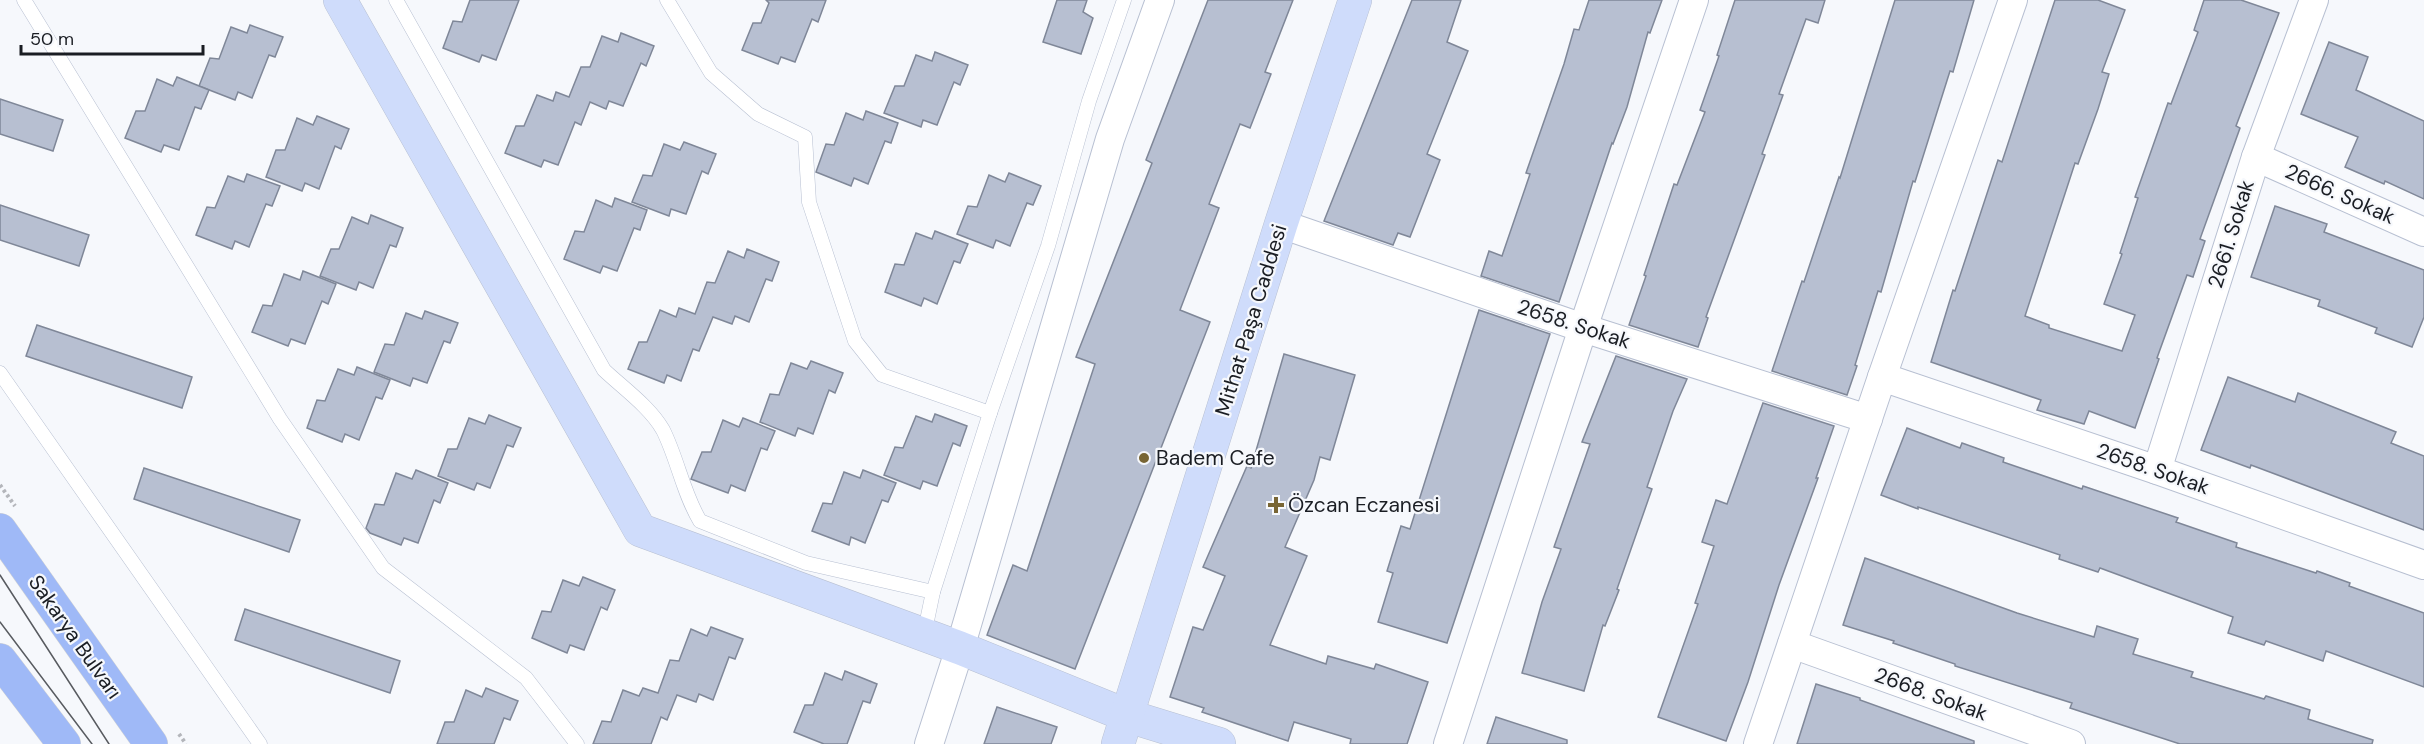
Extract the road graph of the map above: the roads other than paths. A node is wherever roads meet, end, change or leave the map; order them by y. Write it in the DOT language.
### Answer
graph roads {
  1 [pos="24,0"];
  2 [pos="340,0"];
  3 [pos="396,0"];
  4 [pos="667,0"];
  5 [pos="1124,0"];
  6 [pos="1160,0"];
  7 [pos="1355,0"];
  8 [pos="1694,0"];
  9 [pos="2013,0"];
  10 [pos="2314,0"];
  11 [pos="2256,157"];
  12 [pos="1281,224"];
  13 [pos="2424,232"];
  14 [pos="1583,328"];
  15 [pos="0,373"];
  16 [pos="1882,377"];
  17 [pos="990,413"];
  18 [pos="1868,419"];
  19 [pos="2157,470"];
  20 [pos="0,530"];
  21 [pos="2424,566"];
  22 [pos="933,592"];
  23 [pos="924,635"];
  24 [pos="1792,644"];
  25 [pos="960,648"];
  26 [pos="0,660"];
  27 [pos="1123,730"];
  28 [pos="64,744"];
  29 [pos="151,744"];
  30 [pos="260,744"];
  31 [pos="577,744"];
  32 [pos="929,744"];
  33 [pos="1219,744"];
  34 [pos="1448,744"];
  35 [pos="1758,744"];
  36 [pos="2071,744"];
  1 -- 31 [label="lane"];
  2 -- 23 [label="street"];
  3 -- 22 [label="lane"];
  4 -- 17 [label="lane"];
  5 -- 17 [label="lane"];
  6 -- 25 [label="street"];
  7 -- 12 [label="street, Mithat Paşa Caddesi"];
  8 -- 14 [label="street"];
  9 -- 16 [label="street"];
  10 -- 11 [label="street, 2661. Sokak"];
  11 -- 13 [label="street, 2666. Sokak"];
  11 -- 19 [label="street, 2661. Sokak"];
  12 -- 14 [label="street, 2658. Sokak"];
  12 -- 27 [label="street, Mithat Paşa Caddesi"];
  14 -- 18 [label="street, 2658. Sokak"];
  14 -- 34 [label="street"];
  15 -- 30 [label="lane"];
  16 -- 18 [label="street"];
  16 -- 19 [label="street, 2658. Sokak"];
  17 -- 22 [label="lane"];
  18 -- 24 [label="street"];
  19 -- 21 [label="street, 2658. Sokak"];
  20 -- 29 [label="main road, Sakarya Bulvarı"];
  22 -- 23 [label="lane"];
  23 -- 25 [label="street"];
  24 -- 35 [label="street"];
  24 -- 36 [label="street, 2668. Sokak"];
  25 -- 27 [label="street"];
  25 -- 32 [label="street"];
  26 -- 28 [label="main road"];
  27 -- 33 [label="street"];
}
